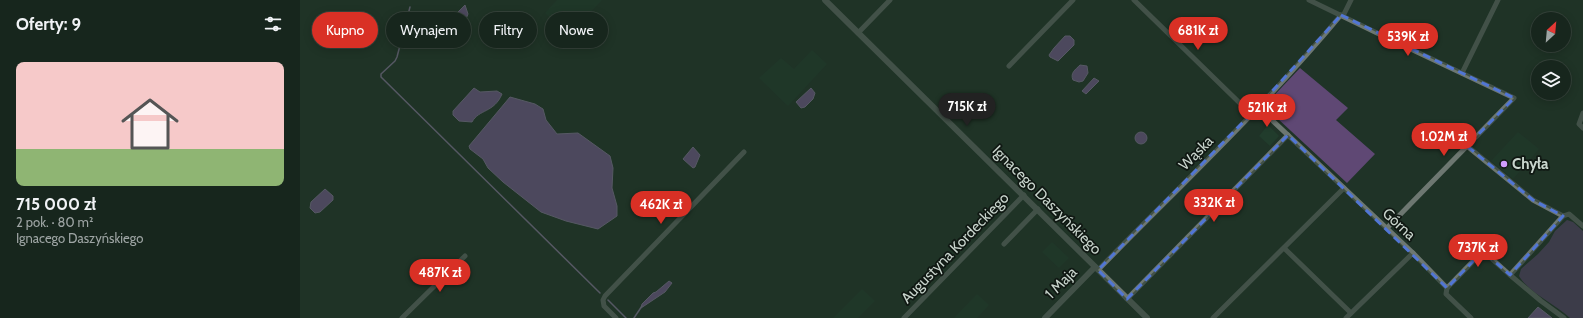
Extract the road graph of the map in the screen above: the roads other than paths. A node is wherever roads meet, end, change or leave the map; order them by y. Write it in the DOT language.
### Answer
graph roads {
  1 [pos="825,0"];
  2 [pos="890,0"];
  3 [pos="1073,0"];
  4 [pos="1134,0"];
  5 [pos="1309,0"];
  6 [pos="1351,0"];
  7 [pos="1498,0"];
  8 [pos="1342,16"];
  9 [pos="858,33"];
  10 [pos="1009,66"];
  11 [pos="1462,73"];
  12 [pos="1258,107"];
  13 [pos="1583,113"];
  14 [pos="1252,114"];
  15 [pos="1581,126"];
  16 [pos="1288,135"];
  17 [pos="1467,146"];
  18 [pos="744,152"];
  19 [pos="1344,188"];
  20 [pos="1024,195"];
  21 [pos="1038,209"];
  22 [pos="1563,216"];
  23 [pos="1583,226"];
  24 [pos="1387,228"];
  25 [pos="1004,244"];
  26 [pos="1284,248"];
  27 [pos="1413,252"];
  28 [pos="465,256"];
  29 [pos="1096,268"];
  30 [pos="1510,275"];
  31 [pos="1448,288"];
  32 [pos="1127,299"];
  33 [pos="1351,313"];
  34 [pos="402,318"];
  35 [pos="616,318"];
  36 [pos="904,318"];
  37 [pos="1045,318"];
  38 [pos="1147,318"];
  39 [pos="1213,318"];
  40 [pos="1346,318"];
  41 [pos="1471,318"];
  42 [pos="1564,318"];
  1 -- 9 [label="street, Ignacego Daszyńskiego"];
  2 -- 9 [label="street"];
  3 -- 10 [label="street"];
  4 -- 14 [label="street"];
  5 -- 8 [label="street"];
  6 -- 8 [label="street, Wąska"];
  7 -- 11 [label="street"];
  8 -- 11 [label="street"];
  8 -- 12 [label="street, Wąska"];
  9 -- 20 [label="street, Ignacego Daszyńskiego"];
  11 -- 17 [label="street"];
  12 -- 14 [label="street, Wąska"];
  12 -- 16 [label="street, Górna"];
  13 -- 15 [label="street"];
  14 -- 29 [label="street, Wąska"];
  16 -- 19 [label="street, Górna"];
  16 -- 32 [label="street"];
  17 -- 22 [label="street"];
  17 -- 24 [label="street"];
  18 -- 35 [label="street"];
  19 -- 24 [label="street, Górna"];
  19 -- 26 [label="street"];
  20 -- 21 [label="street, Ignacego Daszyńskiego"];
  20 -- 36 [label="street, Augustyna Kordeckiego"];
  21 -- 25 [label="street"];
  21 -- 29 [label="street, Ignacego Daszyńskiego"];
  22 -- 23 [label="street"];
  22 -- 30 [label="street"];
  24 -- 27 [label="street, Górna"];
  26 -- 33 [label="street"];
  26 -- 39 [label="street"];
  27 -- 31 [label="street, Górna"];
  27 -- 33 [label="street"];
  28 -- 34 [label="street"];
  29 -- 32 [label="street, Ignacego Daszyńskiego"];
  29 -- 37 [label="street, 1 Maja"];
  30 -- 31 [label="street"];
  30 -- 42 [label="street"];
  31 -- 41 [label="street, Górna"];
  32 -- 38 [label="street, Ignacego Daszyńskiego"];
  33 -- 40 [label="street"];
}
